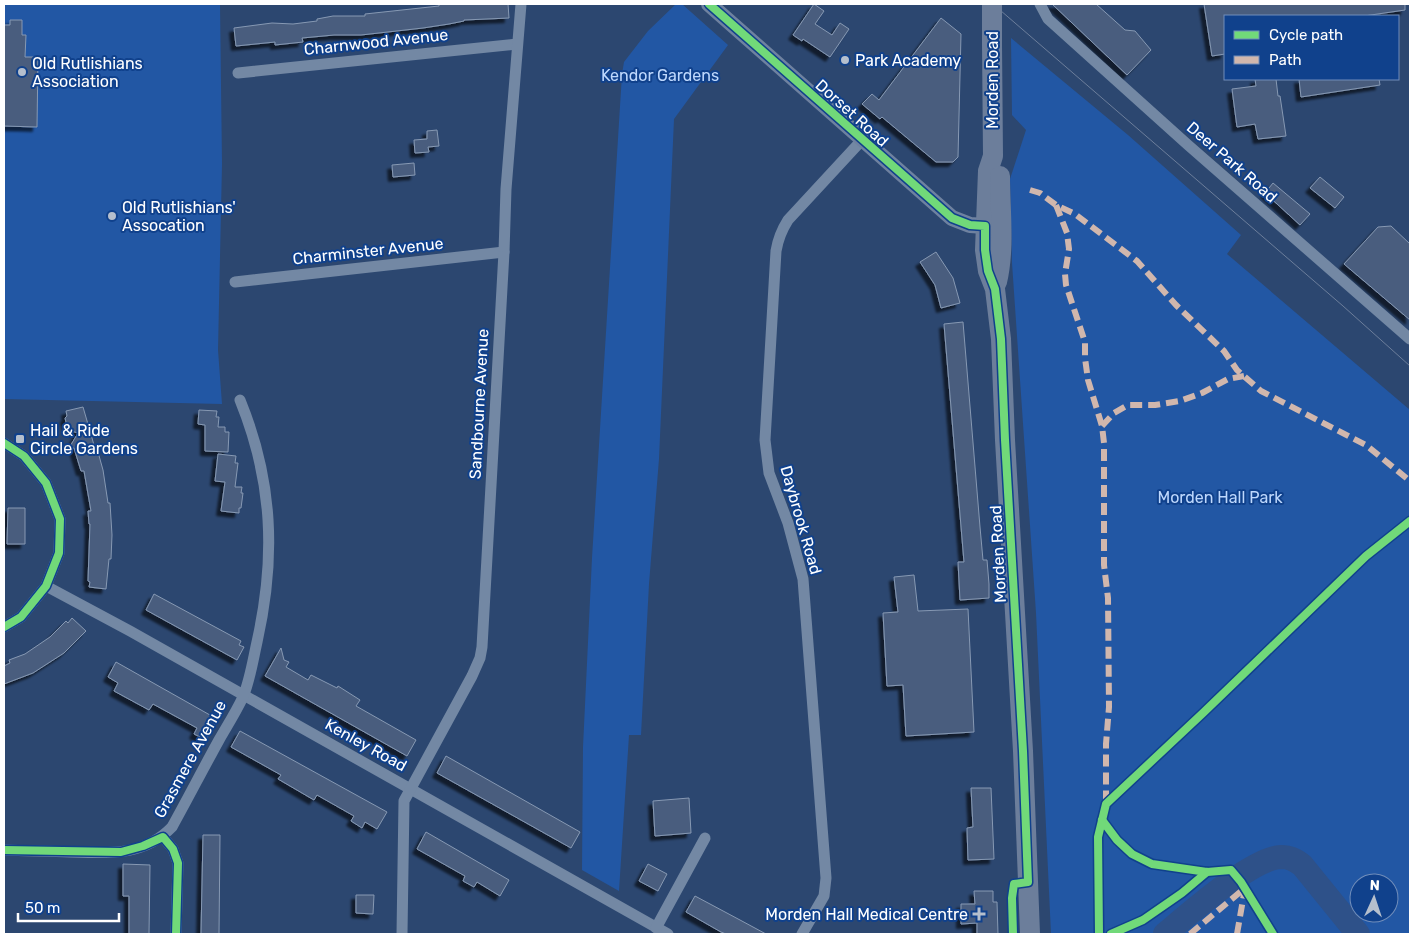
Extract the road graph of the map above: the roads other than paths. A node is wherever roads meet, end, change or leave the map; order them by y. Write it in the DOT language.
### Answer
graph roads {
  1 [pos="521,4"];
  2 [pos="709,4"];
  3 [pos="992,4"];
  4 [pos="1040,4"];
  5 [pos="517,44"];
  6 [pos="238,72"];
  7 [pos="862,140"];
  8 [pos="993,156"];
  9 [pos="986,226"];
  10 [pos="504,252"];
  11 [pos="236,282"];
  12 [pos="995,289"];
  13 [pos="1410,339"];
  14 [pos="240,400"];
  15 [pos="4,444"];
  16 [pos="46,586"];
  17 [pos="4,627"];
  18 [pos="243,696"];
  19 [pos="410,789"];
  20 [pos="163,837"];
  21 [pos="705,838"];
  22 [pos="4,850"];
  23 [pos="656,928"];
  24 [pos="176,934"];
  25 [pos="402,934"];
  26 [pos="668,934"];
  27 [pos="802,934"];
  28 [pos="1030,934"];
  1 -- 5 [label="street, Sandbourne Avenue"];
  2 -- 7 [label="main road, Dorset Road"];
  3 -- 8 [label="highway, Morden Road, bridge"];
  4 -- 13 [label="street, Deer Park Road"];
  5 -- 6 [label="street, Charnwood Avenue"];
  5 -- 10 [label="street, Sandbourne Avenue"];
  7 -- 9 [label="main road, Dorset Road"];
  7 -- 27 [label="street, Daybrook Road"];
  8 -- 9 [label="highway, Morden Road"];
  8 -- 12 [label="highway, Morden Road"];
  9 -- 12 [label="highway, Morden Road"];
  10 -- 11 [label="street, Charminster Avenue"];
  10 -- 19 [label="street, Sandbourne Avenue"];
  12 -- 28 [label="highway, Morden Road"];
  14 -- 18 [label="street, Grasmere Avenue"];
  15 -- 16 [label="street"];
  16 -- 17 [label="street"];
  16 -- 18 [label="street, Kenley Road"];
  18 -- 19 [label="street, Kenley Road"];
  18 -- 20 [label="street, Grasmere Avenue"];
  19 -- 23 [label="street, Kenley Road"];
  19 -- 25 [label="street, Sandbourne Avenue"];
  20 -- 22 [label="street, Grasmere Avenue"];
  20 -- 24 [label="street, Grasmere Avenue"];
  21 -- 23 [label="street"];
  23 -- 26 [label="street, Kenley Road"];
}
